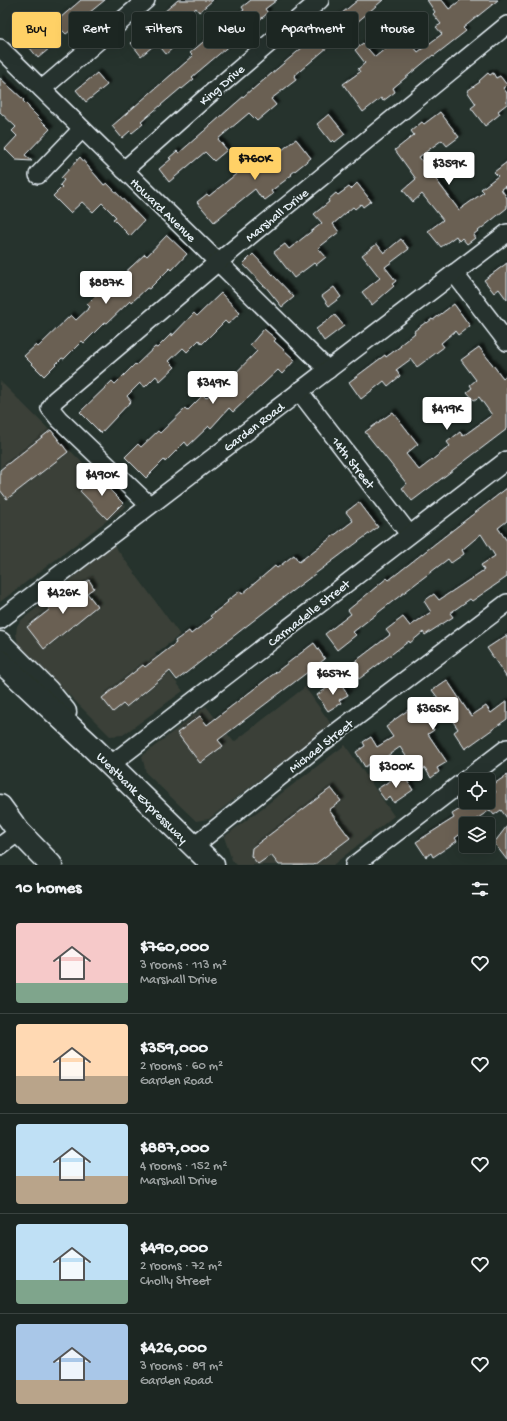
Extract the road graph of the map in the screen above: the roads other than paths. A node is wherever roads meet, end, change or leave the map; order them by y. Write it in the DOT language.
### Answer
graph roads {
  1 [pos="146,0"];
  2 [pos="320,0"];
  3 [pos="507,25"];
  4 [pos="0,48"];
  5 [pos="42,89"];
  6 [pos="82,129"];
  7 [pos="124,170"];
  8 [pos="38,175"];
  9 [pos="507,233"];
  10 [pos="218,262"];
  11 [pos="454,273"];
  12 [pos="507,342"];
  13 [pos="328,370"];
  14 [pos="299,391"];
  15 [pos="507,460"];
  16 [pos="149,505"];
  17 [pos="409,534"];
  18 [pos="507,603"];
  19 [pos="0,620"];
  20 [pos="0,643"];
  21 [pos="0,661"];
  22 [pos="91,746"];
  23 [pos="507,748"];
  24 [pos="110,764"];
  25 [pos="0,806"];
  26 [pos="0,815"];
  27 [pos="19,832"];
  28 [pos="0,846"];
  29 [pos="193,847"];
  30 [pos="51,865"];
  31 [pos="213,865"];
  32 [pos="354,865"];
  1 -- 5 [label="street"];
  2 -- 7 [label="street, King Drive"];
  3 -- 10 [label="street, Marshall Drive"];
  4 -- 5 [label="street, Howard Avenue"];
  5 -- 6 [label="street, Howard Avenue"];
  6 -- 7 [label="street, Howard Avenue"];
  6 -- 8 [label="street"];
  7 -- 10 [label="street, Howard Avenue"];
  9 -- 11 [label="street, Garden Road"];
  10 -- 13 [label="street, Howard Avenue"];
  10 -- 16 [label="street, Marshall Drive"];
  11 -- 12 [label="street"];
  11 -- 13 [label="street, Garden Road"];
  13 -- 14 [label="street, Garden Road"];
  14 -- 16 [label="street, Garden Road"];
  14 -- 17 [label="street, 14th Street"];
  15 -- 17 [label="street, Carmadelle Street"];
  16 -- 19 [label="street, Garden Road"];
  17 -- 24 [label="street, Carmadelle Street"];
  18 -- 29 [label="street, Michael Street"];
  20 -- 22 [label="main road, Westbank Expressway"];
  21 -- 22 [label="main road, Westbank Expressway"];
  22 -- 24 [label="main road, Westbank Expressway"];
  23 -- 32 [label="street"];
  24 -- 29 [label="main road, Westbank Expressway"];
  25 -- 27 [label="main road"];
  26 -- 27 [label="main road"];
  27 -- 28 [label="street"];
  27 -- 30 [label="main road"];
  29 -- 31 [label="main road, Westbank Expressway"];
}
